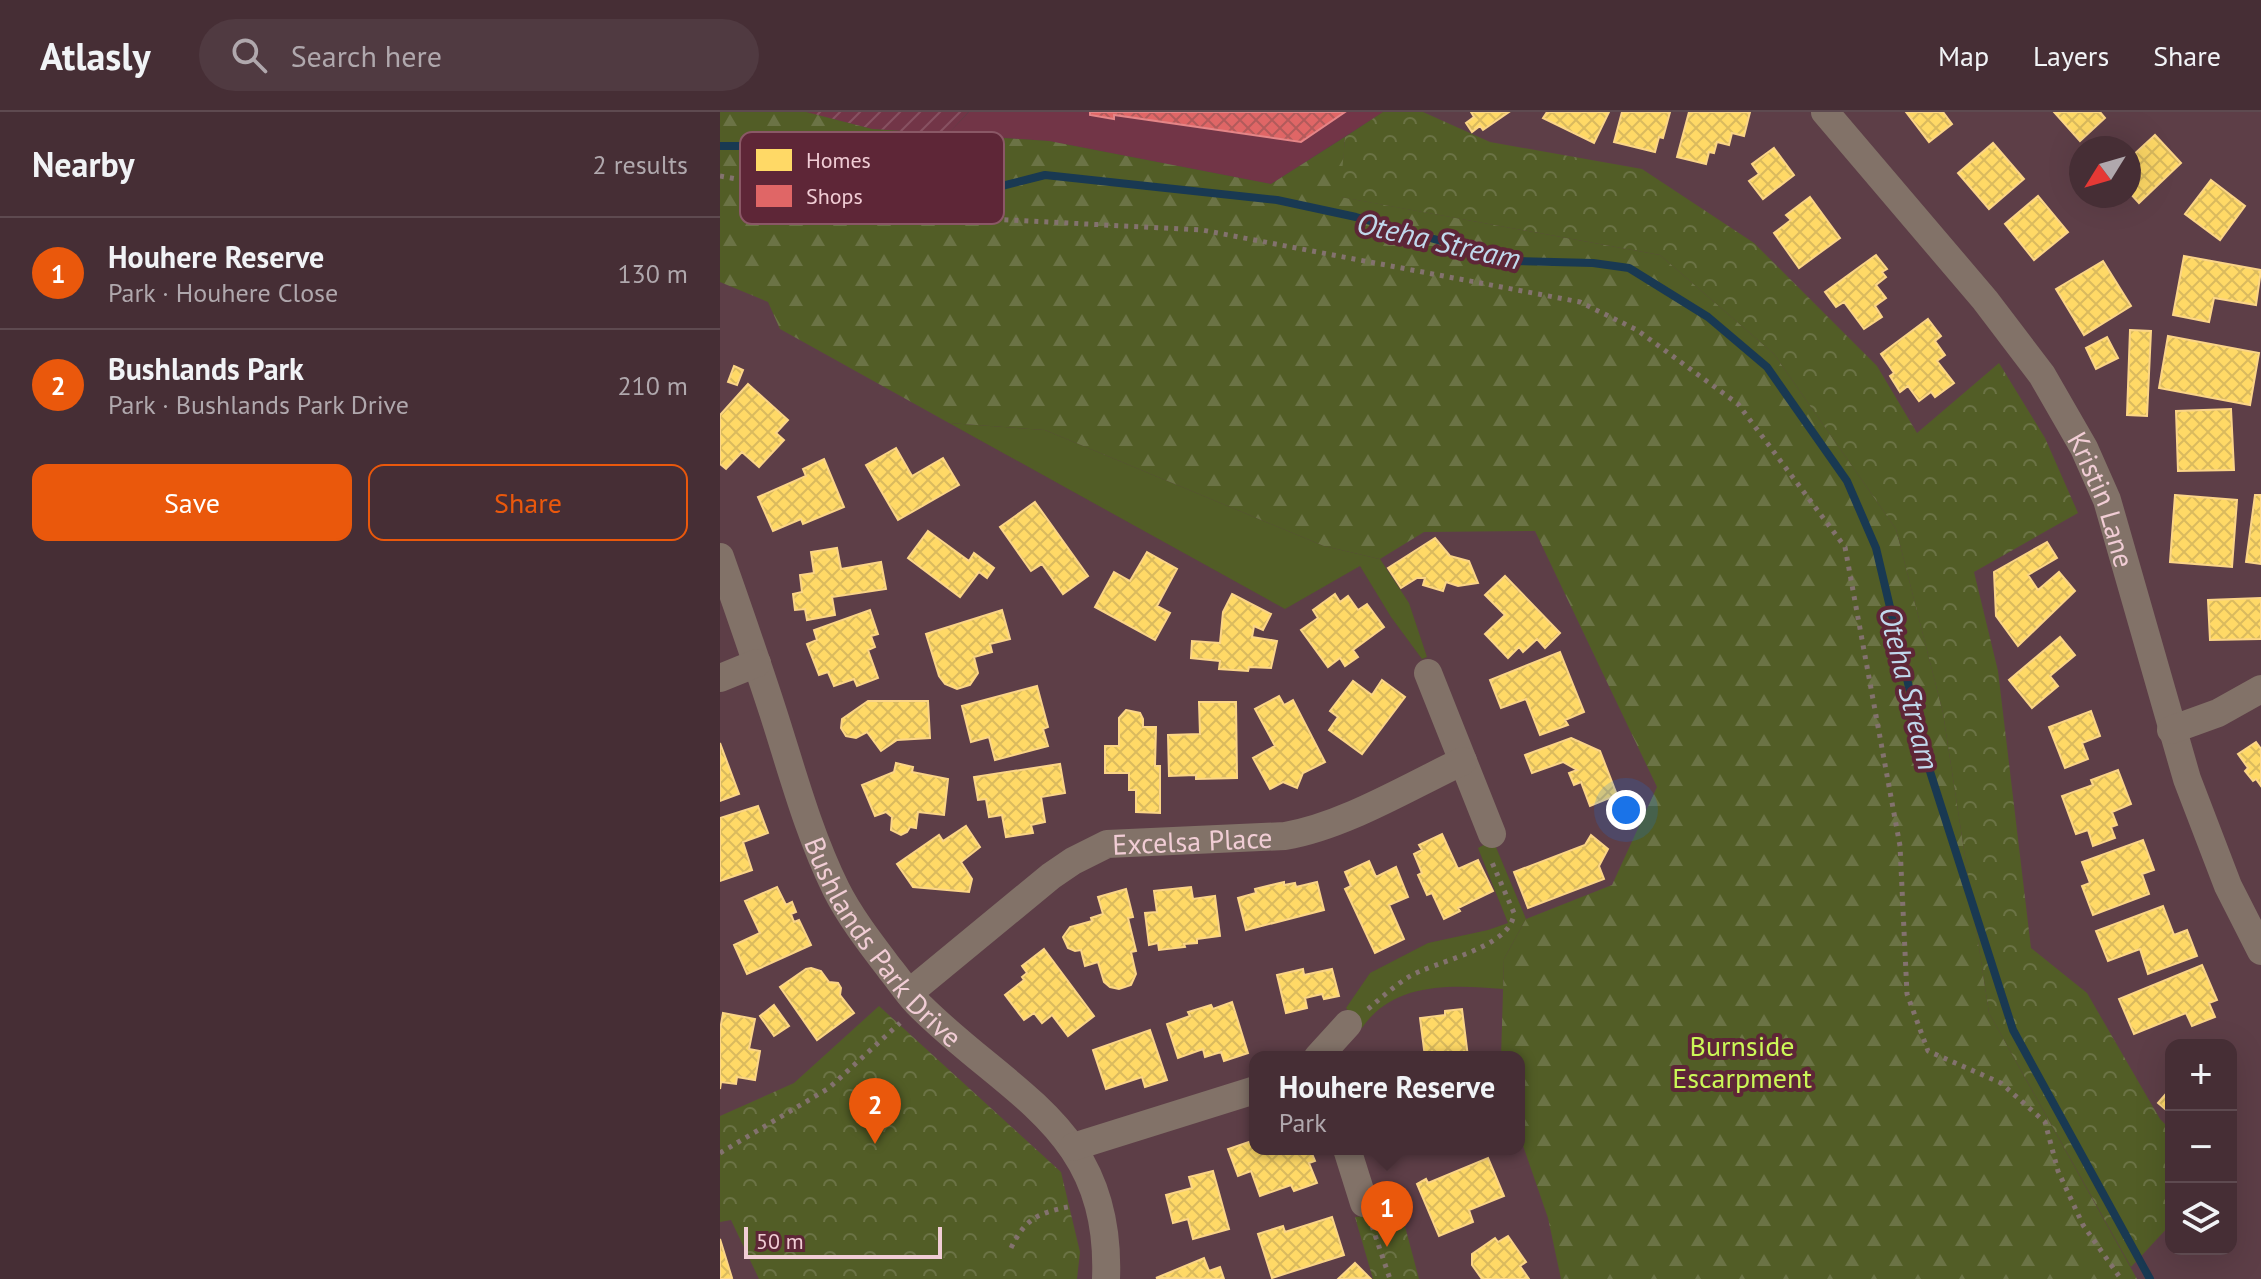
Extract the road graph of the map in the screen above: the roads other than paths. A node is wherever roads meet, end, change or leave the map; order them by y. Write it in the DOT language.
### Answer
graph roads {
  1 [pos="1825,112"];
  2 [pos="720,557"];
  3 [pos="757,663"];
  4 [pos="1428,673"];
  5 [pos="720,678"];
  6 [pos="2261,689"];
  7 [pos="2171,730"];
  8 [pos="1463,761"];
  9 [pos="1492,834"];
  10 [pos="2261,951"];
  11 [pos="914,1000"];
  12 [pos="1348,1024"];
  13 [pos="1323,1051"];
  14 [pos="1249,1092"];
  15 [pos="1073,1147"];
  16 [pos="1349,1155"];
  17 [pos="1364,1203"];
  18 [pos="1106,1279"];
  1 -- 7 [label="street, Kristin Lane"];
  2 -- 3 [label="street, Bushlands Park Drive"];
  3 -- 5 [label="street"];
  3 -- 11 [label="street, Bushlands Park Drive"];
  4 -- 8 [label="street"];
  6 -- 7 [label="street"];
  7 -- 10 [label="street, Kristin Lane"];
  8 -- 9 [label="street"];
  8 -- 11 [label="street, Excelsa Place"];
  11 -- 15 [label="street, Bushlands Park Drive"];
  12 -- 13 [label="street"];
  14 -- 15 [label="street"];
  15 -- 18 [label="street, Bushlands Park Drive"];
  16 -- 17 [label="street"];
}
